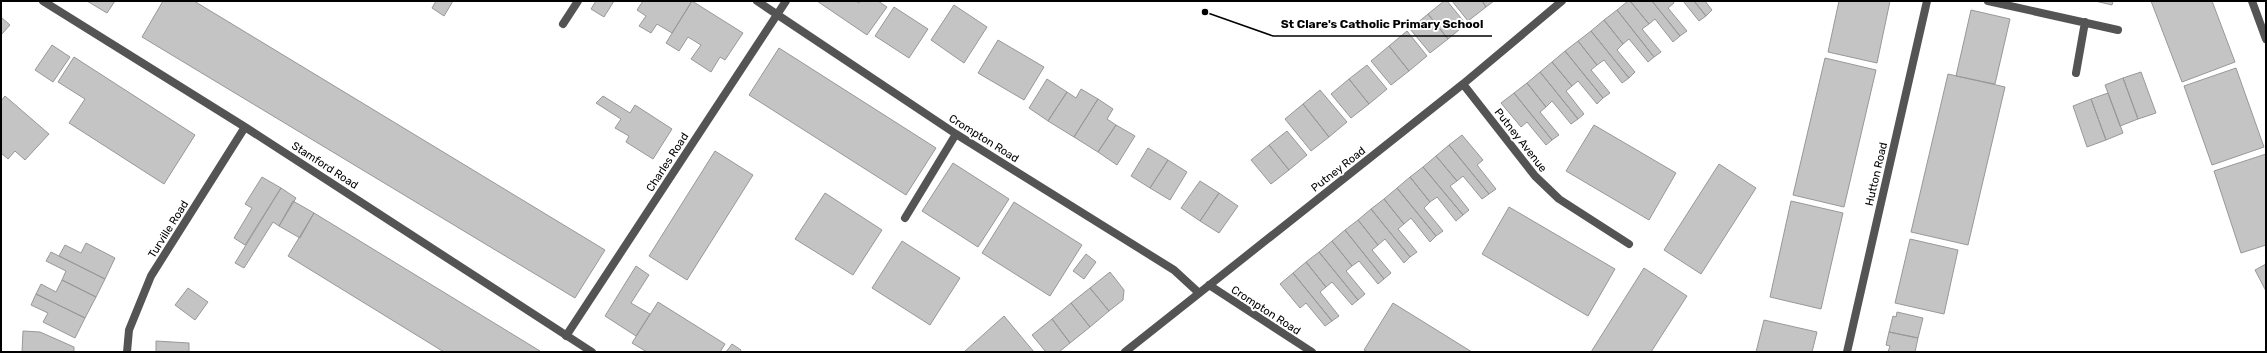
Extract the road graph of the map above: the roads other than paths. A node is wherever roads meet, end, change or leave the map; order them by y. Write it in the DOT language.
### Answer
graph roads {
  1 [pos="43,1"];
  2 [pos="578,1"];
  3 [pos="757,1"];
  4 [pos="786,1"];
  5 [pos="1562,1"];
  6 [pos="1927,1"];
  7 [pos="1988,1"];
  8 [pos="2252,1"];
  9 [pos="777,15"];
  10 [pos="2085,22"];
  11 [pos="563,24"];
  12 [pos="2118,30"];
  13 [pos="2266,38"];
  14 [pos="2076,73"];
  15 [pos="1463,84"];
  16 [pos="245,126"];
  17 [pos="956,134"];
  18 [pos="905,218"];
  19 [pos="1629,244"];
  20 [pos="1209,285"];
  21 [pos="1198,293"];
  22 [pos="566,336"];
  23 [pos="127,352"];
  24 [pos="592,352"];
  25 [pos="1125,352"];
  26 [pos="1312,352"];
  27 [pos="1847,352"];
  1 -- 16 [label="street, Stamford Road"];
  2 -- 11 [label="street"];
  3 -- 9 [label="street, Crompton Road"];
  4 -- 9 [label="street, Charles Road"];
  5 -- 15 [label="street, Putney Road"];
  6 -- 27 [label="street, Hutton Road"];
  7 -- 10 [label="street"];
  8 -- 13 [label="street"];
  9 -- 17 [label="street, Crompton Road"];
  9 -- 22 [label="street, Charles Road"];
  10 -- 12 [label="street"];
  10 -- 14 [label="street"];
  15 -- 19 [label="street, Putney Avenue"];
  15 -- 20 [label="street, Putney Road"];
  16 -- 22 [label="street, Stamford Road"];
  16 -- 23 [label="street, Turville Road"];
  17 -- 18 [label="street"];
  17 -- 21 [label="street, Crompton Road"];
  20 -- 21 [label="street, Putney Road"];
  20 -- 26 [label="street, Crompton Road"];
  21 -- 25 [label="street, Putney Road"];
  22 -- 24 [label="street, Stamford Road"];
}
